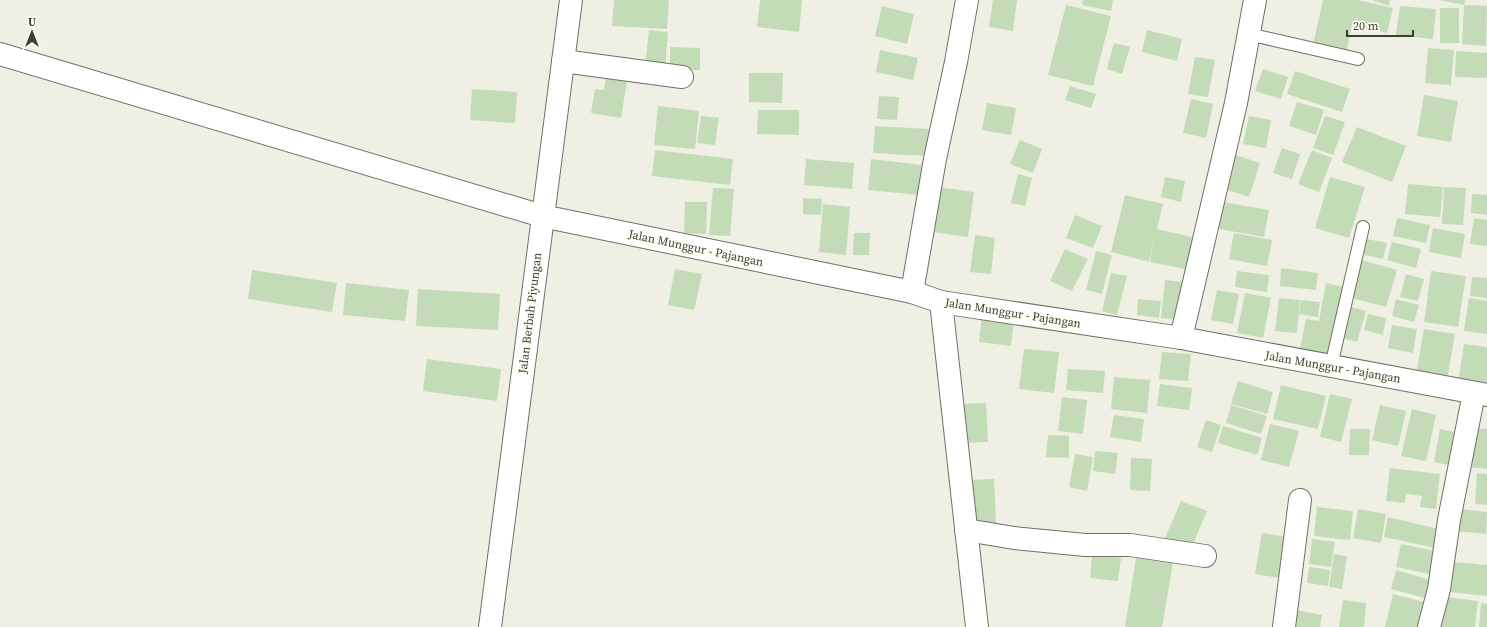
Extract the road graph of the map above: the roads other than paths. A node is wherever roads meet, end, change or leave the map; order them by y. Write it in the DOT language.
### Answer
graph roads {
  1 [pos="571,0"];
  2 [pos="967,0"];
  3 [pos="1255,0"];
  4 [pos="1248,34"];
  5 [pos="0,54"];
  6 [pos="1358,59"];
  7 [pos="563,60"];
  8 [pos="682,77"];
  9 [pos="542,216"];
  10 [pos="1363,227"];
  11 [pos="912,292"];
  12 [pos="942,302"];
  13 [pos="1180,338"];
  14 [pos="1330,366"];
  15 [pos="1481,394"];
  16 [pos="1300,500"];
  17 [pos="966,530"];
  18 [pos="1205,556"];
  19 [pos="490,627"];
  20 [pos="977,627"];
  21 [pos="1284,627"];
  22 [pos="1429,627"];
  1 -- 7 [label="street, Jalan Berbah Piyungan"];
  2 -- 11 [label="street"];
  3 -- 4 [label="street"];
  4 -- 6 [label="lane"];
  4 -- 13 [label="street"];
  5 -- 9 [label="street, Jalan Munggur - Pajangan"];
  7 -- 8 [label="street"];
  7 -- 9 [label="street, Jalan Berbah Piyungan"];
  9 -- 11 [label="street, Jalan Munggur - Pajangan"];
  9 -- 19 [label="street, Jalan Berbah Piyungan"];
  10 -- 14 [label="lane"];
  11 -- 12 [label="street, Jalan Munggur - Pajangan"];
  12 -- 13 [label="street, Jalan Munggur - Pajangan"];
  12 -- 17 [label="street"];
  13 -- 14 [label="street, Jalan Munggur - Pajangan"];
  14 -- 15 [label="street, Jalan Munggur - Pajangan"];
  15 -- 22 [label="street"];
  16 -- 21 [label="street"];
  17 -- 18 [label="street"];
  17 -- 20 [label="street"];
}
